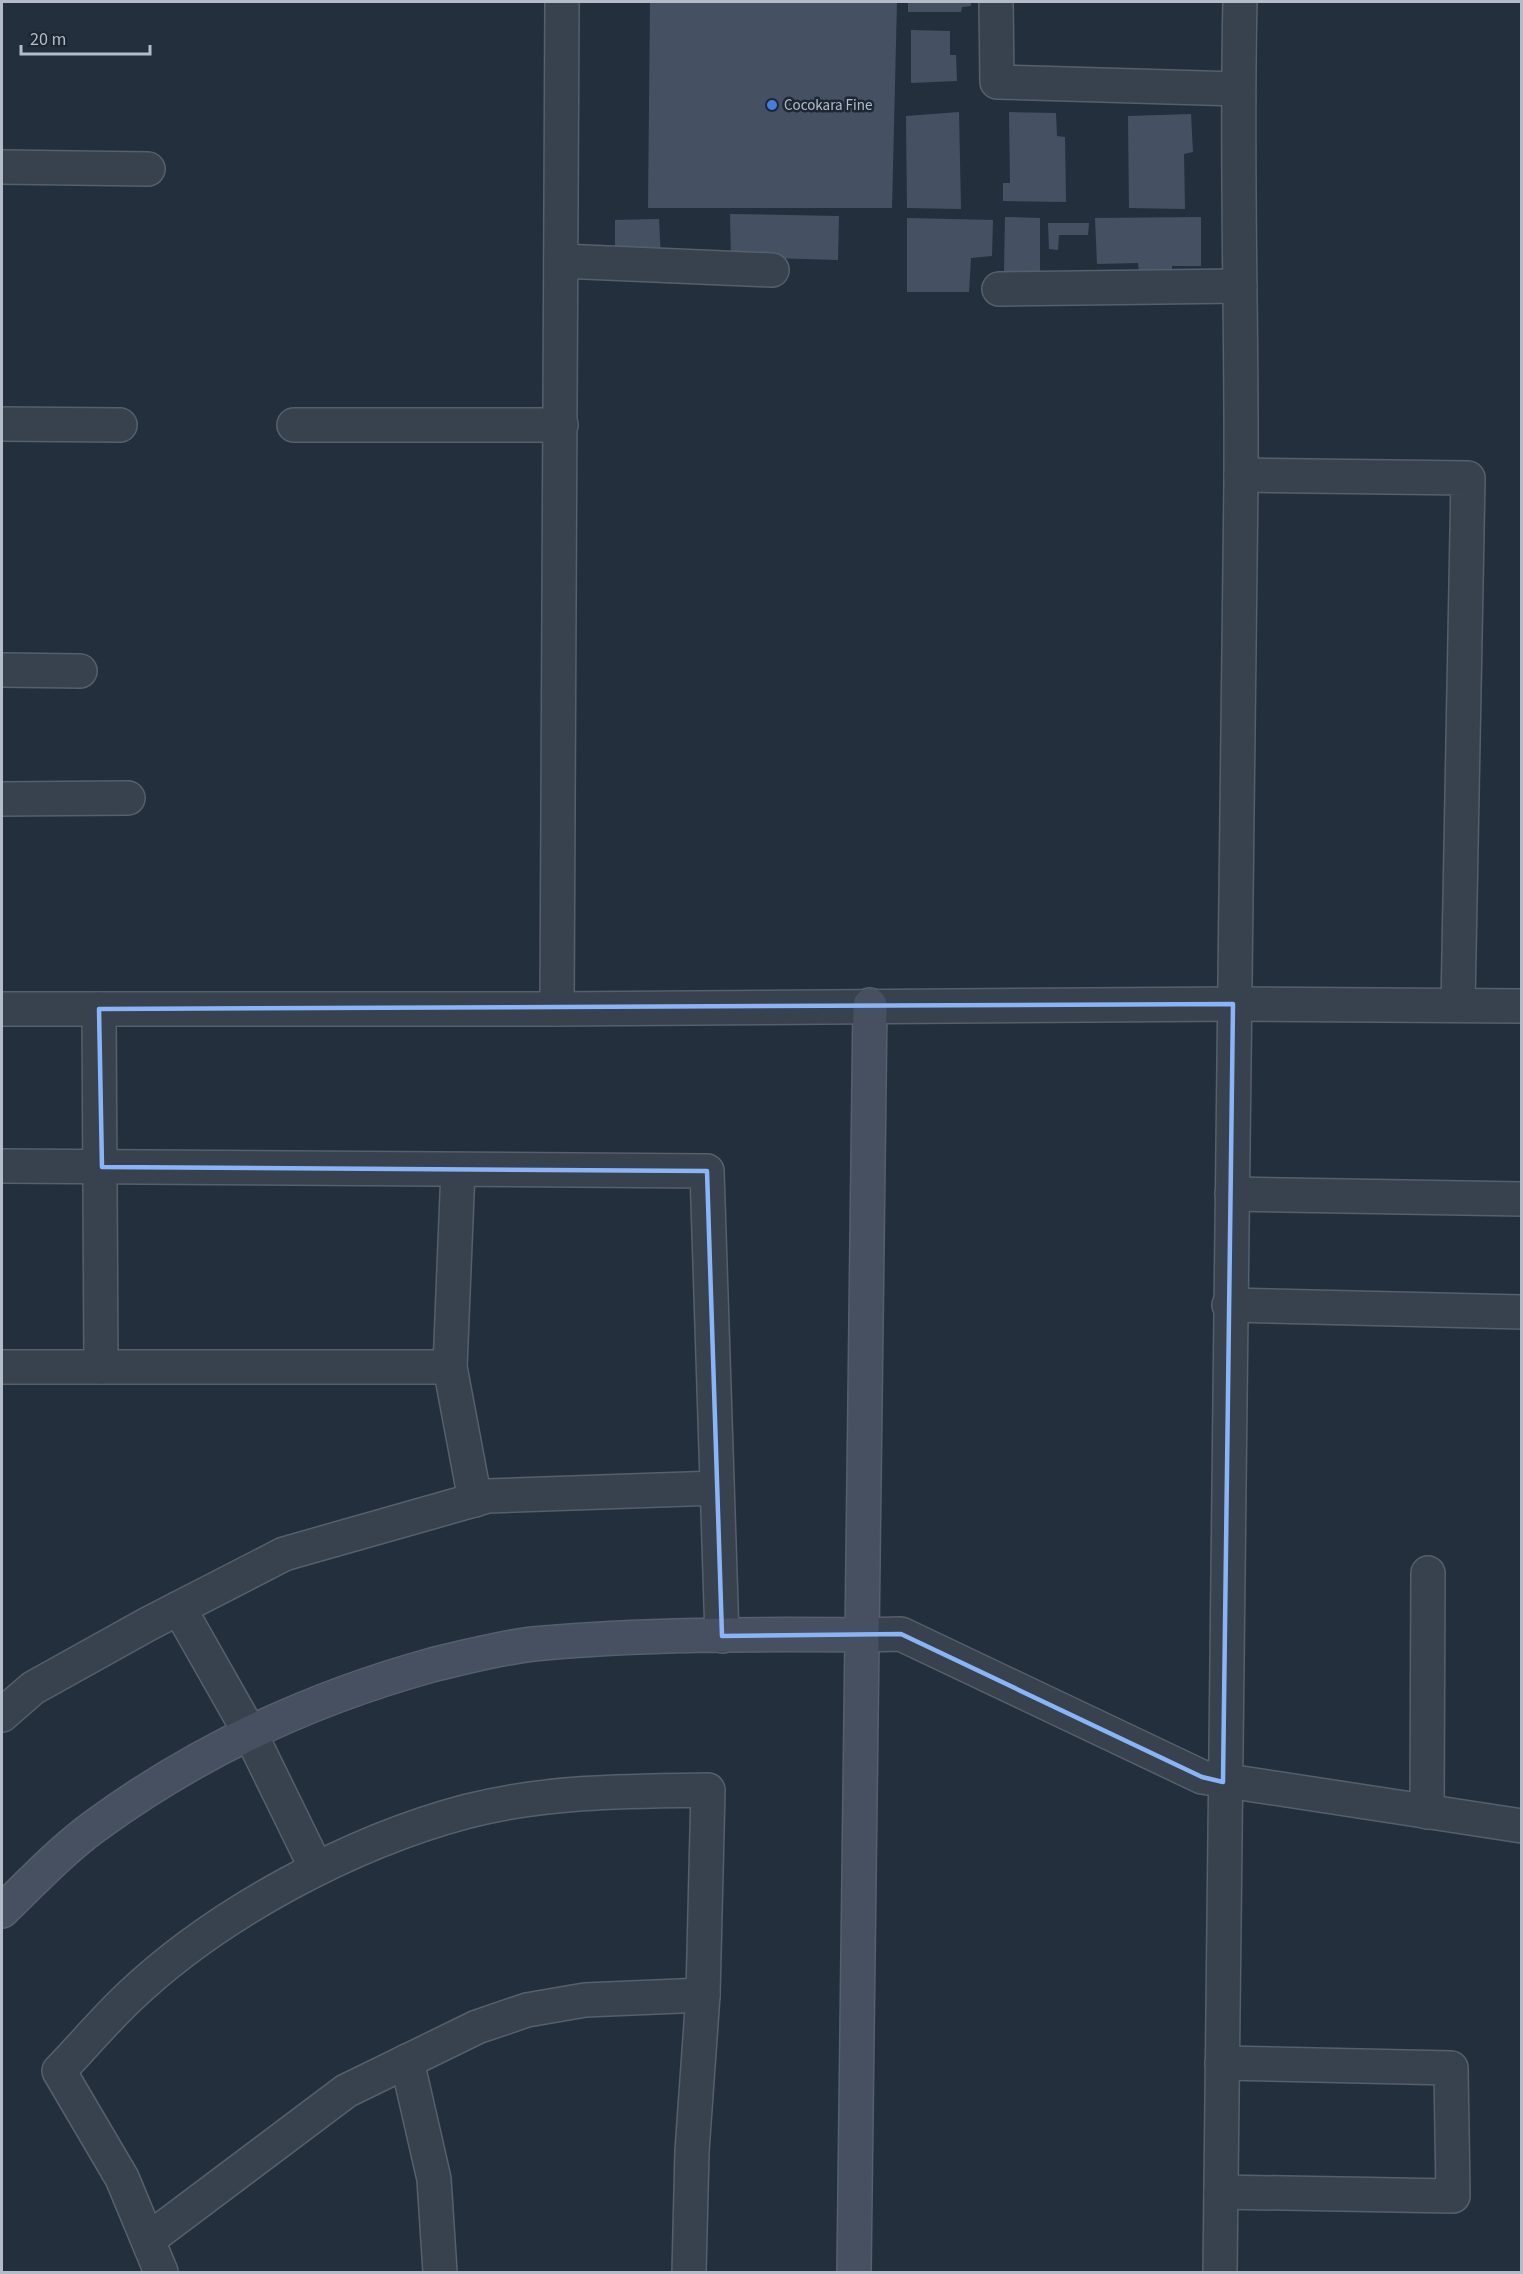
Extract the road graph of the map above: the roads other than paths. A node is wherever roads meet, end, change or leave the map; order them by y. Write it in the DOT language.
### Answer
graph roads {
  1 [pos="562,2"];
  2 [pos="996,2"];
  3 [pos="1240,2"];
  4 [pos="1238,89"];
  5 [pos="2,167"];
  6 [pos="148,169"];
  7 [pos="561,261"];
  8 [pos="771,270"];
  9 [pos="1240,286"];
  10 [pos="999,289"];
  11 [pos="2,424"];
  12 [pos="120,425"];
  13 [pos="294,425"];
  14 [pos="561,425"];
  15 [pos="1241,475"];
  16 [pos="2,670"];
  17 [pos="80,671"];
  18 [pos="128,798"];
  19 [pos="2,800"];
  20 [pos="1233,1004"];
  21 [pos="870,1005"];
  22 [pos="1458,1005"];
  23 [pos="1521,1006"];
  24 [pos="2,1009"];
  25 [pos="99,1009"];
  26 [pos="557,1009"];
  27 [pos="2,1166"];
  28 [pos="102,1167"];
  29 [pos="458,1170"];
  30 [pos="1232,1194"];
  31 [pos="1521,1199"];
  32 [pos="1229,1305"];
  33 [pos="1521,1312"];
  34 [pos="2,1367"];
  35 [pos="101,1367"];
  36 [pos="450,1367"];
  37 [pos="717,1488"];
  38 [pos="475,1500"];
  39 [pos="1428,1574"];
  40 [pos="179,1608"];
  41 [pos="862,1635"];
  42 [pos="722,1636"];
  43 [pos="2,1715"];
  44 [pos="250,1733"];
  45 [pos="1223,1782"];
  46 [pos="1427,1812"];
  47 [pos="1521,1826"];
  48 [pos="316,1868"];
  49 [pos="2,1911"];
  50 [pos="703,1995"];
  51 [pos="407,2061"];
  52 [pos="1222,2063"];
  53 [pos="1221,2192"];
  54 [pos="149,2239"];
  55 [pos="161,2272"];
  56 [pos="440,2272"];
  57 [pos="690,2272"];
  58 [pos="854,2272"];
  59 [pos="1220,2272"];
  1 -- 7 [label="street"];
  2 -- 4 [label="street"];
  3 -- 4 [label="street"];
  4 -- 9 [label="street"];
  5 -- 6 [label="street"];
  7 -- 8 [label="street"];
  7 -- 14 [label="street"];
  9 -- 10 [label="street"];
  9 -- 15 [label="street"];
  11 -- 12 [label="street"];
  13 -- 14 [label="street"];
  14 -- 26 [label="street"];
  15 -- 20 [label="street"];
  15 -- 22 [label="street"];
  16 -- 17 [label="street"];
  18 -- 19 [label="street"];
  20 -- 21 [label="street"];
  20 -- 22 [label="street"];
  20 -- 30 [label="street"];
  21 -- 26 [label="street"];
  21 -- 41 [label="street"];
  22 -- 23 [label="street"];
  24 -- 25 [label="street"];
  25 -- 26 [label="street"];
  25 -- 28 [label="street"];
  27 -- 28 [label="street"];
  28 -- 29 [label="street"];
  28 -- 35 [label="street"];
  29 -- 36 [label="street"];
  29 -- 37 [label="street"];
  30 -- 31 [label="street"];
  30 -- 32 [label="street"];
  32 -- 33 [label="street"];
  32 -- 45 [label="street"];
  34 -- 35 [label="street"];
  35 -- 36 [label="street"];
  36 -- 38 [label="street"];
  37 -- 38 [label="street"];
  37 -- 42 [label="street"];
  38 -- 40 [label="street"];
  39 -- 46 [label="street"];
  40 -- 43 [label="street"];
  40 -- 44 [label="street"];
  41 -- 42 [label="street"];
  41 -- 45 [label="street"];
  41 -- 58 [label="street"];
  42 -- 44 [label="street"];
  44 -- 48 [label="street"];
  44 -- 49 [label="street"];
  45 -- 46 [label="street"];
  45 -- 52 [label="street"];
  46 -- 47 [label="street"];
  48 -- 50 [label="street"];
  48 -- 54 [label="street"];
  50 -- 51 [label="street"];
  50 -- 57 [label="street"];
  51 -- 54 [label="street"];
  51 -- 56 [label="street"];
  52 -- 53 [label="street"];
  52 -- 53 [label="street"];
  53 -- 59 [label="street"];
  54 -- 55 [label="street"];
}
